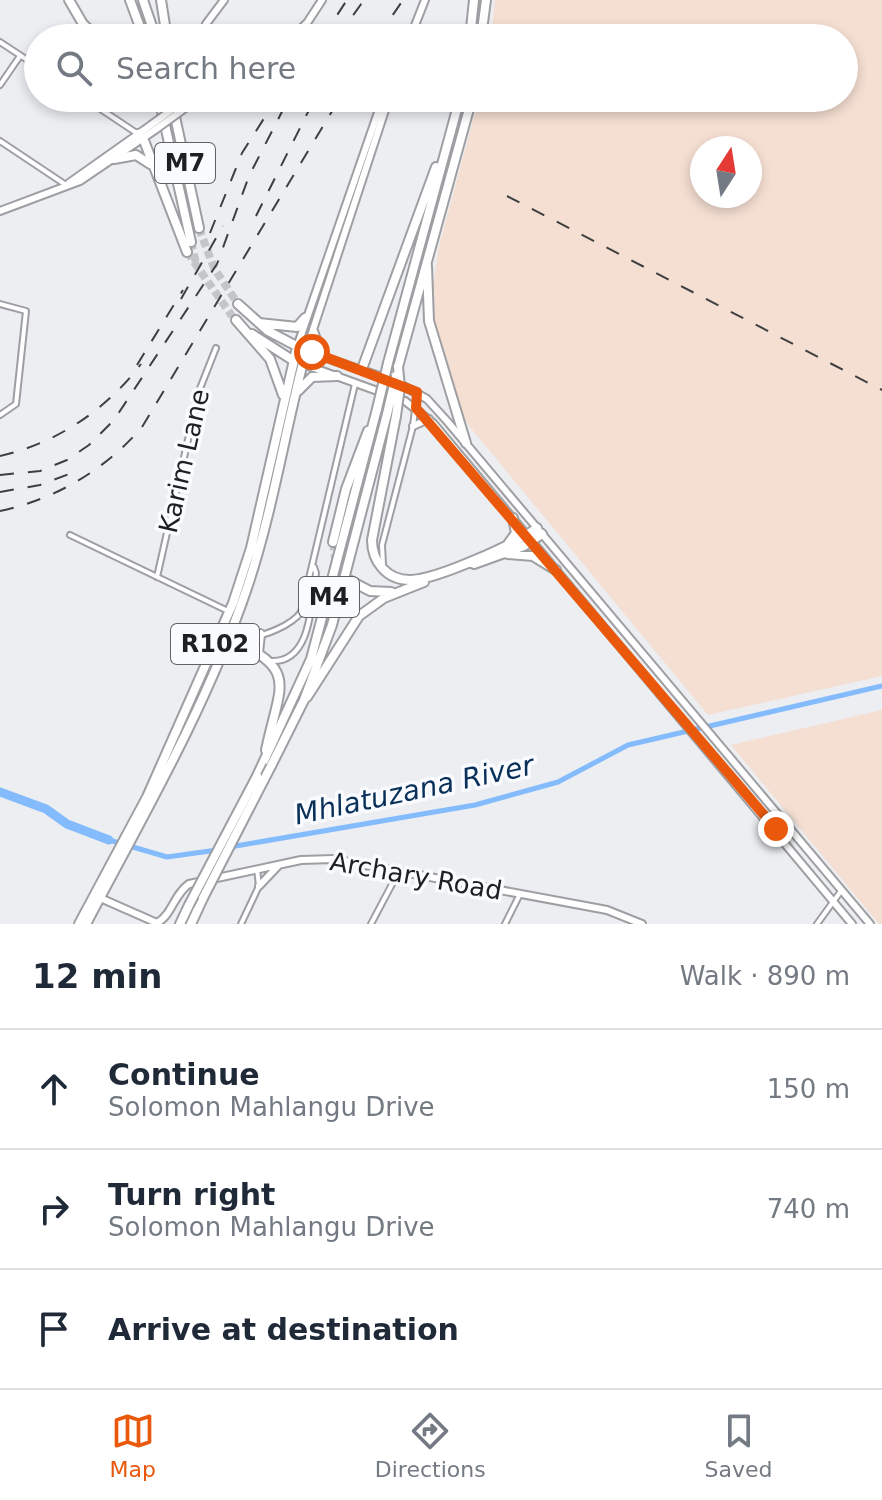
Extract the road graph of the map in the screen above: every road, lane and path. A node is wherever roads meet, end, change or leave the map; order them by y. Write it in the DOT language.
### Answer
graph roads {
  1 [pos="69,0"];
  2 [pos="130,0"];
  3 [pos="143,0"];
  4 [pos="162,0"];
  5 [pos="224,0"];
  6 [pos="322,0"];
  7 [pos="425,0"];
  8 [pos="474,0"];
  9 [pos="486,0"];
  10 [pos="83,24"];
  11 [pos="139,24"];
  12 [pos="151,24"];
  13 [pos="165,24"];
  14 [pos="206,24"];
  15 [pos="306,24"];
  16 [pos="416,24"];
  17 [pos="471,24"];
  18 [pos="483,24"];
  19 [pos="0,42"];
  20 [pos="20,56"];
  21 [pos="24,58"];
  22 [pos="0,85"];
  23 [pos="105,112"];
  24 [pos="161,112"];
  25 [pos="173,112"];
  26 [pos="174,112"];
  27 [pos="381,112"];
  28 [pos="456,112"];
  29 [pos="468,112"];
  30 [pos="452,129"];
  31 [pos="141,136"];
  32 [pos="0,141"];
  33 [pos="114,159"];
  34 [pos="158,179"];
  35 [pos="66,185"];
  36 [pos="0,211"];
  37 [pos="347,218"];
  38 [pos="199,228"];
  39 [pos="191,242"];
  40 [pos="333,245"];
  41 [pos="341,248"];
  42 [pos="428,250"];
  43 [pos="187,252"];
  44 [pos="0,304"];
  45 [pos="238,304"];
  46 [pos="305,318"];
  47 [pos="258,323"];
  48 [pos="314,324"];
  49 [pos="216,348"];
  50 [pos="302,349"];
  51 [pos="324,357"];
  52 [pos="293,360"];
  53 [pos="303,364"];
  54 [pos="362,369"];
  55 [pos="337,376"];
  56 [pos="356,382"];
  57 [pos="417,392"];
  58 [pos="295,399"];
  59 [pos="284,400"];
  60 [pos="416,408"];
  61 [pos="0,415"];
  62 [pos="391,415"];
  63 [pos="429,419"];
  64 [pos="372,423"];
  65 [pos="413,426"];
  66 [pos="466,443"];
  67 [pos="268,495"];
  68 [pos="513,518"];
  69 [pos="540,531"];
  70 [pos="70,535"];
  71 [pos="530,538"];
  72 [pos="333,542"];
  73 [pos="504,547"];
  74 [pos="496,556"];
  75 [pos="314,567"];
  76 [pos="384,570"];
  77 [pos="556,570"];
  78 [pos="157,577"];
  79 [pos="349,580"];
  80 [pos="396,592"];
  81 [pos="233,614"];
  82 [pos="298,617"];
  83 [pos="308,620"];
  84 [pos="226,632"];
  85 [pos="260,634"];
  86 [pos="248,647"];
  87 [pos="258,653"];
  88 [pos="220,654"];
  89 [pos="270,661"];
  90 [pos="204,679"];
  91 [pos="304,700"];
  92 [pos="267,764"];
  93 [pos="285,863"];
  94 [pos="257,869"];
  95 [pos="399,871"];
  96 [pos="259,886"];
  97 [pos="841,891"];
  98 [pos="520,894"];
  99 [pos="97,896"];
  100 [pos="833,900"];
  101 [pos="136,920"];
  102 [pos="79,924"];
  103 [pos="86,924"];
  104 [pos="180,924"];
  105 [pos="191,924"];
  106 [pos="241,924"];
  107 [pos="371,924"];
  108 [pos="505,924"];
  109 [pos="640,924"];
  110 [pos="817,924"];
  111 [pos="852,924"];
  112 [pos="870,924"];
  1 -- 10 [label="highway"];
  2 -- 11 [label="highway"];
  3 -- 12 [label="highway"];
  4 -- 13 [label="highway"];
  5 -- 14 [label="main road"];
  6 -- 15 [label="main road"];
  7 -- 16 [label="main road"];
  8 -- 17 [label="highway"];
  9 -- 18 [label="highway"];
  19 -- 20 [label="street"];
  20 -- 21 [label="street"];
  20 -- 22 [label="street"];
  23 -- 31 [label="street"];
  24 -- 39 [label="highway, M7"];
  25 -- 31 [label="main road, bridge"];
  26 -- 38 [label="highway, M7"];
  27 -- 37 [label="main road"];
  28 -- 30 [label="highway, M4"];
  29 -- 42 [label="highway, M4"];
  30 -- 54 [label="highway"];
  30 -- 64 [label="highway, M4, bridge"];
  31 -- 33 [label="main road"];
  31 -- 34 [label="highway"];
  31 -- 35 [label="main road"];
  32 -- 35 [label="street"];
  33 -- 34 [label="highway"];
  33 -- 35 [label="main road"];
  34 -- 43 [label="highway"];
  35 -- 36 [label="main road"];
  37 -- 40 [label="main road"];
  37 -- 41 [label="main road"];
  40 -- 41 [label="main road"];
  40 -- 46 [label="main road"];
  41 -- 48 [label="main road"];
  42 -- 62 [label="highway, M4, bridge"];
  42 -- 66 [label="highway"];
  44 -- 61 [label="street"];
  45 -- 47 [label="highway"];
  46 -- 47 [label="highway"];
  46 -- 50 [label="main road"];
  47 -- 50 [label="highway"];
  48 -- 50 [label="main road"];
  48 -- 51 [label="main road"];
  49 -- 78 [label="street, Karim Lane"];
  50 -- 51 [label="main road"];
  50 -- 52 [label="highway, R102"];
  50 -- 53 [label="highway, R102"];
  51 -- 54 [label="main road"];
  52 -- 53 [label="highway"];
  52 -- 59 [label="highway, R102"];
  52 -- 59 [label="highway"];
  53 -- 55 [label="main road"];
  53 -- 58 [label="highway, R102"];
  54 -- 57 [label="main road"];
  55 -- 56 [label="main road"];
  55 -- 58 [label="highway"];
  56 -- 60 [label="main road"];
  56 -- 75 [label="street"];
  57 -- 60 [label="street"];
  57 -- 66 [label="main road"];
  58 -- 67 [label="highway, R102"];
  59 -- 67 [label="highway, R102"];
  60 -- 63 [label="main road"];
  60 -- 65 [label="street"];
  62 -- 76 [label="highway"];
  62 -- 91 [label="highway, M4"];
  63 -- 65 [label="main road"];
  63 -- 68 [label="main road"];
  64 -- 72 [label="highway"];
  64 -- 92 [label="highway, M4"];
  65 -- 76 [label="street"];
  66 -- 69 [label="main road"];
  67 -- 81 [label="highway, R102"];
  68 -- 71 [label="main road"];
  68 -- 73 [label="highway"];
  69 -- 71 [label="highway"];
  69 -- 97 [label="main road"];
  70 -- 78 [label="street"];
  71 -- 73 [label="highway"];
  71 -- 74 [label="highway"];
  71 -- 77 [label="main road"];
  73 -- 76 [label="highway"];
  74 -- 77 [label="highway"];
  74 -- 80 [label="highway"];
  75 -- 82 [label="street"];
  75 -- 83 [label="street"];
  77 -- 100 [label="main road"];
  78 -- 81 [label="street"];
  79 -- 80 [label="highway"];
  80 -- 91 [label="highway"];
  81 -- 84 [label="highway, R102"];
  82 -- 83 [label="street"];
  82 -- 85 [label="street"];
  83 -- 89 [label="street"];
  84 -- 85 [label="street"];
  84 -- 86 [label="highway"];
  84 -- 88 [label="highway, R102"];
  84 -- 90 [label="highway, R102"];
  85 -- 87 [label="highway"];
  86 -- 87 [label="highway"];
  86 -- 88 [label="highway"];
  87 -- 89 [label="highway"];
  88 -- 90 [label="highway, R102"];
  89 -- 92 [label="highway"];
  90 -- 99 [label="highway, R102"];
  91 -- 92 [label="highway, M4"];
  92 -- 104 [label="highway, M4, bridge"];
  92 -- 105 [label="highway, M4, bridge"];
  93 -- 94 [label="main road, Archary Road"];
  93 -- 95 [label="main road, Archary Road"];
  93 -- 96 [label="main road"];
  94 -- 96 [label="street"];
  94 -- 101 [label="main road, Archary Road"];
  95 -- 98 [label="main road, Archary Road"];
  95 -- 107 [label="street"];
  96 -- 106 [label="street"];
  97 -- 100 [label="street"];
  97 -- 112 [label="main road"];
  98 -- 108 [label="street"];
  98 -- 109 [label="main road, Archary Road"];
  99 -- 101 [label="main road"];
  99 -- 102 [label="highway, R102"];
  99 -- 103 [label="highway, R102"];
  100 -- 110 [label="street"];
  100 -- 111 [label="main road"];
}
